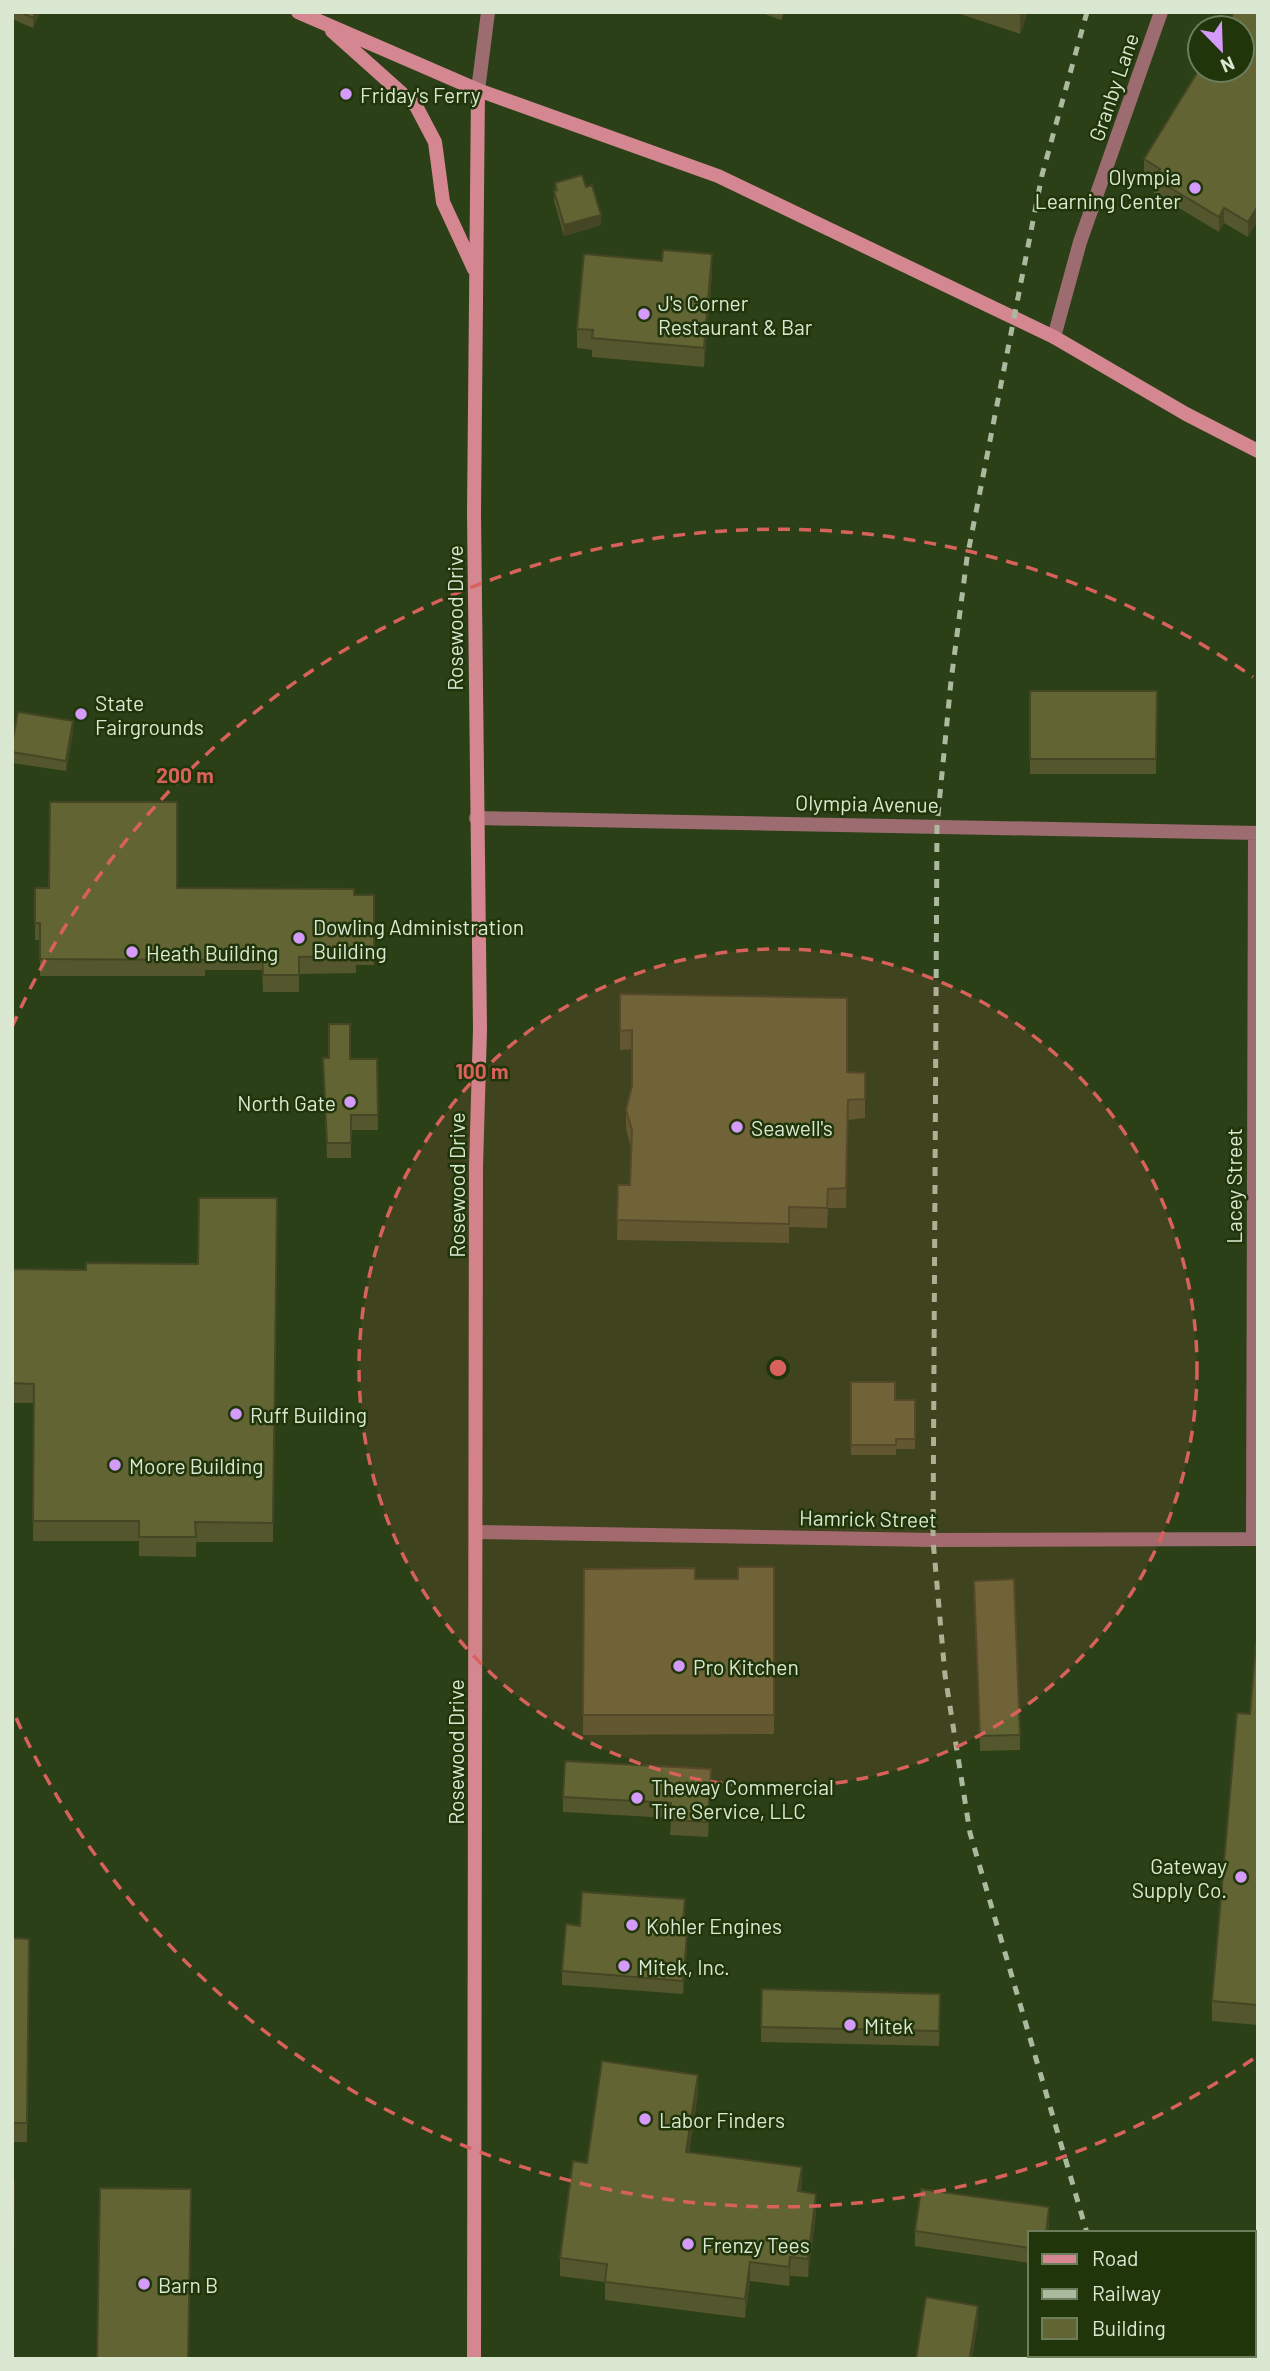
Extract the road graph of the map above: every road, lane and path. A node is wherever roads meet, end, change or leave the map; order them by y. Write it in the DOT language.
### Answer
graph roads {
  1 [pos="299,12"];
  2 [pos="488,12"];
  3 [pos="1161,12"];
  4 [pos="320,21"];
  5 [pos="478,90"];
  6 [pos="476,274"];
  7 [pos="1054,337"];
  8 [pos="1258,451"];
  9 [pos="476,818"];
  10 [pos="1256,833"];
  11 [pos="477,1532"];
  12 [pos="1256,1539"];
  13 [pos="474,2359"];
  1 -- 4 [label="main road"];
  2 -- 5 [label="street, Rosewood Drive"];
  3 -- 7 [label="street, Granby Lane"];
  4 -- 5 [label="main road"];
  4 -- 6 [label="main road"];
  5 -- 6 [label="main road, Rosewood Drive"];
  5 -- 7 [label="main road"];
  6 -- 9 [label="main road, Rosewood Drive"];
  7 -- 8 [label="main road"];
  9 -- 10 [label="street, Olympia Avenue"];
  9 -- 11 [label="main road, Rosewood Drive"];
  10 -- 12 [label="street, Lacey Street"];
  11 -- 12 [label="street, Hamrick Street"];
  11 -- 13 [label="main road, Rosewood Drive"];
}
